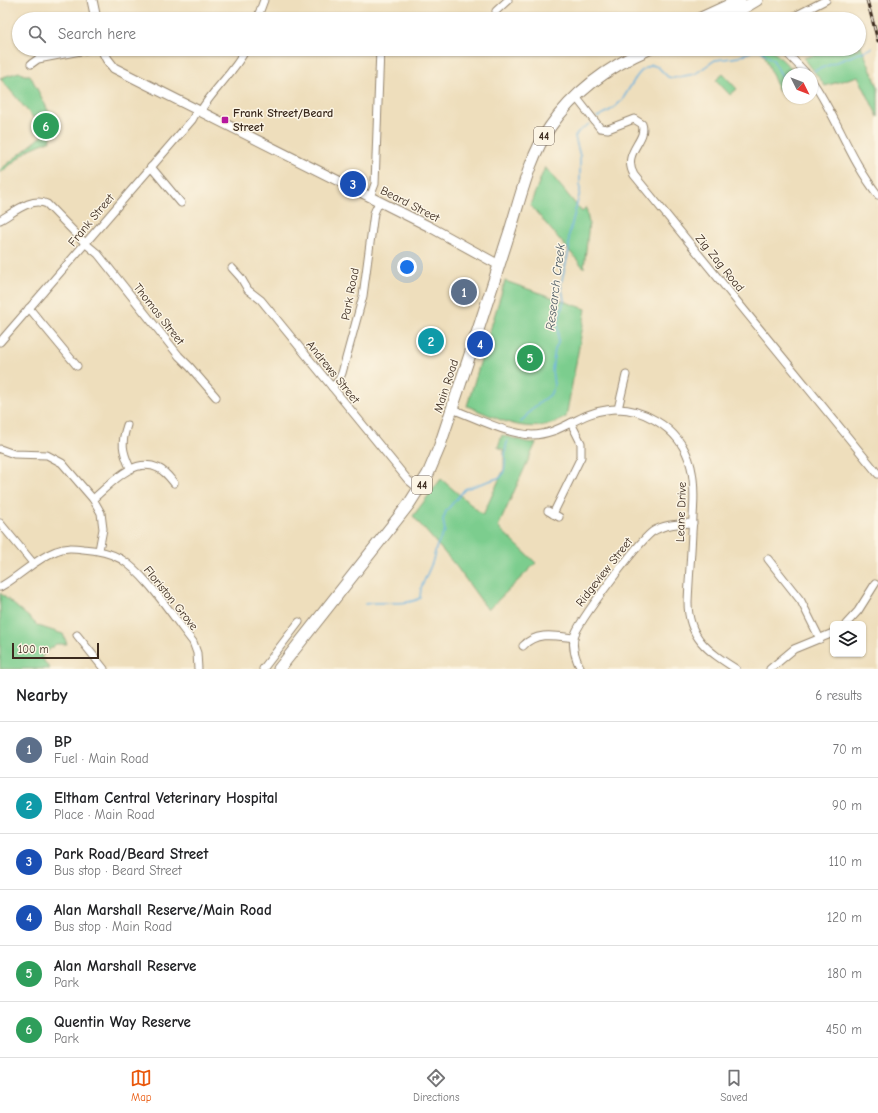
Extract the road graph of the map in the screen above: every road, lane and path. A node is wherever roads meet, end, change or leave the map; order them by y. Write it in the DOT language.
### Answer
graph roads {
  1 [pos="92,0"];
  2 [pos="264,0"];
  3 [pos="508,0"];
  4 [pos="740,0"];
  5 [pos="757,0"];
  6 [pos="826,0"];
  7 [pos="496,11"];
  8 [pos="95,12"];
  9 [pos="260,12"];
  10 [pos="714,12"];
  11 [pos="736,12"];
  12 [pos="803,12"];
  13 [pos="54,56"];
  14 [pos="106,56"];
  15 [pos="242,56"];
  16 [pos="380,56"];
  17 [pos="636,56"];
  18 [pos="790,56"];
  19 [pos="31,64"];
  20 [pos="801,68"];
  21 [pos="818,91"];
  22 [pos="576,97"];
  23 [pos="199,112"];
  24 [pos="151,167"];
  25 [pos="878,195"];
  26 [pos="370,197"];
  27 [pos="379,202"];
  28 [pos="181,203"];
  29 [pos="0,220"];
  30 [pos="86,244"];
  31 [pos="499,265"];
  32 [pos="232,268"];
  33 [pos="29,308"];
  34 [pos="0,342"];
  35 [pos="77,366"];
  36 [pos="626,375"];
  37 [pos="332,387"];
  38 [pos="216,397"];
  39 [pos="452,409"];
  40 [pos="618,409"];
  41 [pos="571,423"];
  42 [pos="127,425"];
  43 [pos="0,449"];
  44 [pos="130,468"];
  45 [pos="878,474"];
  46 [pos="174,483"];
  47 [pos="420,490"];
  48 [pos="93,499"];
  49 [pos="554,514"];
  50 [pos="0,523"];
  51 [pos="693,523"];
  52 [pos="99,550"];
  53 [pos="768,559"];
  54 [pos="33,563"];
  55 [pos="875,584"];
  56 [pos="0,587"];
  57 [pos="849,621"];
  58 [pos="299,622"];
  59 [pos="830,634"];
  60 [pos="77,635"];
  61 [pos="574,638"];
  62 [pos="820,639"];
  63 [pos="523,646"];
  64 [pos="104,669"];
  65 [pos="198,669"];
  66 [pos="263,669"];
  67 [pos="279,669"];
  68 [pos="581,669"];
  69 [pos="736,669"];
  70 [pos="770,669"];
  1 -- 8 [label="street"];
  2 -- 9 [label="street"];
  3 -- 7 [label="street"];
  4 -- 10 [label="main road"];
  5 -- 11 [label="main road"];
  6 -- 12 [label="street"];
  13 -- 19 [label="street"];
  14 -- 23 [label="street, Beard Street"];
  15 -- 23 [label="street, Frank Street"];
  16 -- 26 [label="street"];
  17 -- 22 [label="main road, Main Road / 44"];
  18 -- 20 [label="street"];
  21 -- 25 [label="street"];
  22 -- 31 [label="main road, Main Road / 44"];
  22 -- 45 [label="street, Zig Zag Road"];
  23 -- 24 [label="street, Frank Street"];
  23 -- 26 [label="street, Beard Street"];
  24 -- 28 [label="street"];
  24 -- 30 [label="street, Frank Street"];
  26 -- 27 [label="street, Beard Street"];
  27 -- 31 [label="street, Beard Street"];
  27 -- 37 [label="street, Park Road"];
  29 -- 30 [label="street, Thomas Street"];
  30 -- 33 [label="street, Frank Street"];
  30 -- 38 [label="street, Thomas Street"];
  31 -- 39 [label="main road, Main Road / 44"];
  32 -- 37 [label="street, Andrews Street"];
  33 -- 34 [label="street, Frank Street"];
  33 -- 35 [label="street"];
  36 -- 40 [label="street"];
  37 -- 47 [label="street, Andrews Street"];
  39 -- 41 [label="street, Leane Drive"];
  39 -- 47 [label="main road, Main Road / 44"];
  40 -- 41 [label="street, Leane Drive"];
  40 -- 51 [label="street, Leane Drive"];
  41 -- 49 [label="street"];
  42 -- 44 [label="street"];
  43 -- 48 [label="street"];
  44 -- 46 [label="street"];
  44 -- 48 [label="street"];
  47 -- 67 [label="main road, Main Road / 44"];
  48 -- 52 [label="street"];
  50 -- 54 [label="street"];
  51 -- 61 [label="street, Ridgeview Street"];
  51 -- 69 [label="street, Leane Drive"];
  52 -- 54 [label="street, Floriston Grove"];
  52 -- 65 [label="street, Floriston Grove"];
  53 -- 62 [label="street"];
  54 -- 56 [label="street, Floriston Grove"];
  55 -- 57 [label="street"];
  58 -- 66 [label="street"];
  59 -- 62 [label="street"];
  60 -- 64 [label="street"];
  61 -- 63 [label="street"];
  61 -- 68 [label="street"];
  62 -- 70 [label="street"];
}
